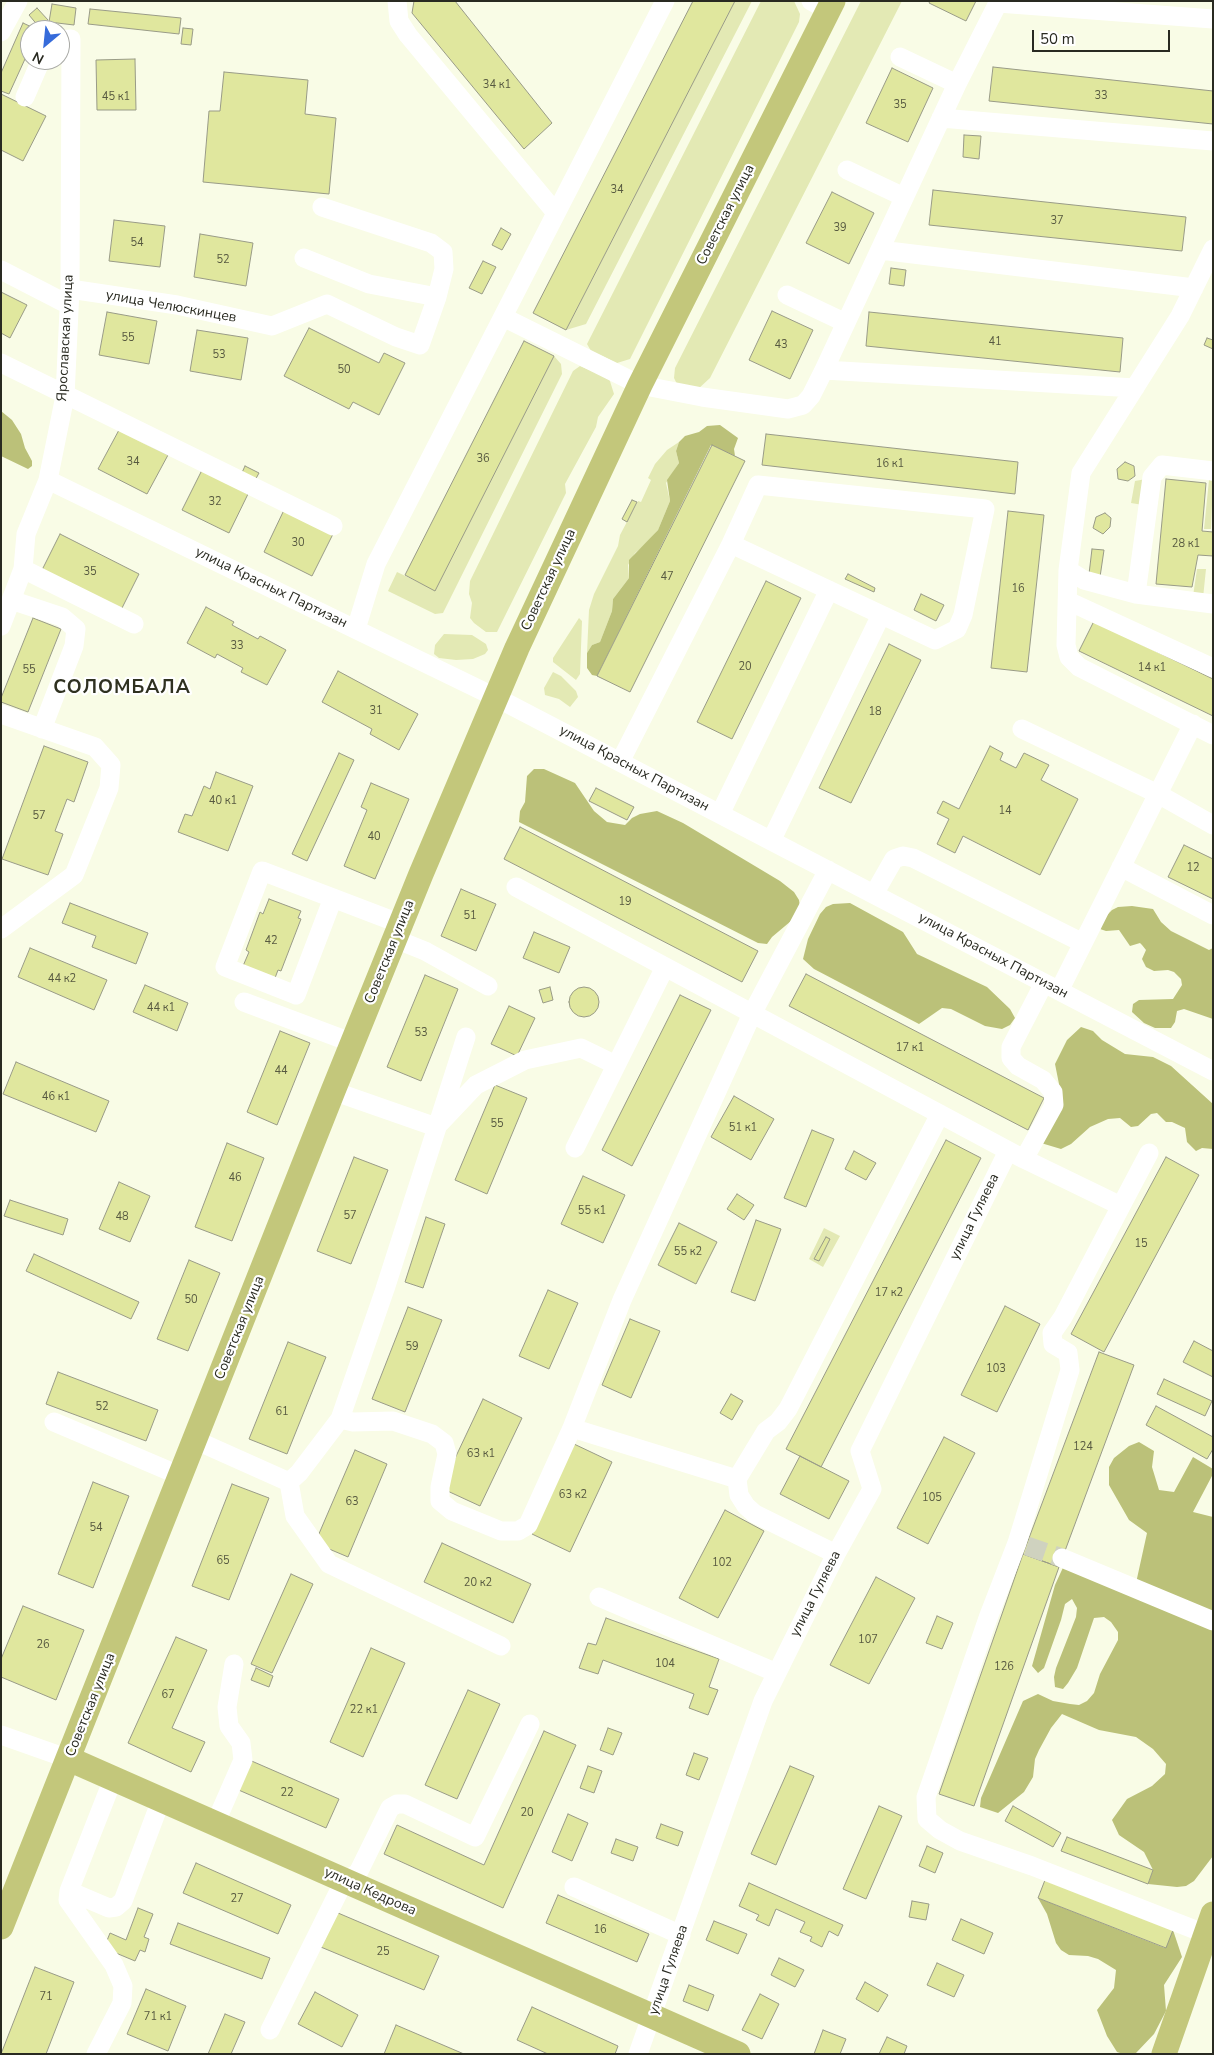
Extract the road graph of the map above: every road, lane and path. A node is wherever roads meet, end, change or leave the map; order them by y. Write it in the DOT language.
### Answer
graph roads {
  1 [pos="18,1"];
  2 [pos="397,1"];
  3 [pos="665,1"];
  4 [pos="999,2"];
  5 [pos="824,4"];
  6 [pos="1213,19"];
  7 [pos="1,32"];
  8 [pos="900,57"];
  9 [pos="36,70"];
  10 [pos="66,70"];
  11 [pos="957,84"];
  12 [pos="25,97"];
  13 [pos="941,118"];
  14 [pos="1213,141"];
  15 [pos="847,170"];
  16 [pos="904,197"];
  17 [pos="322,206"];
  18 [pos="556,213"];
  19 [pos="1213,248"];
  20 [pos="880,250"];
  21 [pos="304,258"];
  22 [pos="1,270"];
  23 [pos="1194,288"];
  24 [pos="787,294"];
  25 [pos="70,297"];
  26 [pos="437,297"];
  27 [pos="503,317"];
  28 [pos="846,323"];
  29 [pos="1,363"];
  30 [pos="824,370"];
  31 [pos="640,385"];
  32 [pos="1135,388"];
  33 [pos="65,396"];
  34 [pos="1213,471"];
  35 [pos="48,480"];
  36 [pos="333,526"];
  37 [pos="731,544"];
  38 [pos="24,569"];
  39 [pos="1068,570"];
  40 [pos="829,590"];
  41 [pos="1136,594"];
  42 [pos="11,600"];
  43 [pos="1068,601"];
  44 [pos="1213,604"];
  45 [pos="881,615"];
  46 [pos="134,624"];
  47 [pos="1,626"];
  48 [pos="356,629"];
  49 [pos="1213,668"];
  50 [pos="497,698"];
  51 [pos="1,714"];
  52 [pos="1193,724"];
  53 [pos="42,729"];
  54 [pos="1022,729"];
  55 [pos="1213,735"];
  56 [pos="620,762"];
  57 [pos="1158,794"];
  58 [pos="720,814"];
  59 [pos="1213,825"];
  60 [pos="771,841"];
  61 [pos="1121,867"];
  62 [pos="828,870"];
  63 [pos="516,887"];
  64 [pos="874,894"];
  65 [pos="333,898"];
  66 [pos="1213,915"];
  67 [pos="1,929"];
  68 [pos="398,932"];
  69 [pos="1083,943"];
  70 [pos="665,967"];
  71 [pos="488,986"];
  72 [pos="1052,987"];
  73 [pos="296,995"];
  74 [pos="244,1002"];
  75 [pos="752,1014"];
  76 [pos="288,1018"];
  77 [pos="466,1036"];
  78 [pos="353,1043"];
  79 [pos="616,1065"];
  80 [pos="1213,1071"];
  81 [pos="333,1091"];
  82 [pos="940,1114"];
  83 [pos="436,1127"];
  84 [pos="575,1148"];
  85 [pos="1149,1153"];
  86 [pos="1016,1155"];
  87 [pos="1121,1206"];
  88 [pos="340,1419"];
  89 [pos="54,1422"];
  90 [pos="572,1428"];
  91 [pos="195,1440"];
  92 [pos="181,1476"];
  93 [pos="737,1479"];
  94 [pos="289,1482"];
  95 [pos="836,1554"];
  96 [pos="1062,1558"];
  97 [pos="599,1597"];
  98 [pos="1213,1621"];
  99 [pos="501,1646"];
  100 [pos="234,1664"];
  101 [pos="777,1673"];
  102 [pos="530,1724"];
  103 [pos="1,1735"];
  104 [pos="69,1759"];
  105 [pos="113,1779"];
  106 [pos="161,1800"];
  107 [pos="215,1824"];
  108 [pos="344,1881"];
  109 [pos="574,1887"];
  110 [pos="69,1891"];
  111 [pos="1209,1924"];
  112 [pos="1,1927"];
  113 [pos="681,1935"];
  114 [pos="653,2016"];
  115 [pos="270,2030"];
  116 [pos="96,2054"];
  117 [pos="638,2054"];
  118 [pos="738,2054"];
  119 [pos="1164,2054"];
  1 -- 7 [label="street"];
  2 -- 18 [label="street"];
  3 -- 18 [label="street"];
  4 -- 6 [label="street"];
  4 -- 11 [label="street"];
  5 -- 31 [label="main road, Советская улица"];
  8 -- 11 [label="street"];
  9 -- 12 [label="street"];
  10 -- 25 [label="street, Ярославская улица"];
  11 -- 13 [label="street"];
  13 -- 14 [label="street"];
  13 -- 16 [label="street"];
  15 -- 16 [label="street"];
  16 -- 20 [label="street"];
  17 -- 26 [label="street"];
  18 -- 27 [label="street"];
  19 -- 23 [label="street"];
  20 -- 23 [label="street"];
  20 -- 28 [label="street"];
  21 -- 26 [label="street"];
  22 -- 25 [label="street, улица Челюскинцев"];
  23 -- 32 [label="street"];
  24 -- 28 [label="street"];
  25 -- 26 [label="street, улица Челюскинцев"];
  25 -- 33 [label="street, Ярославская улица"];
  27 -- 31 [label="street"];
  27 -- 48 [label="street"];
  28 -- 30 [label="street"];
  29 -- 33 [label="street"];
  30 -- 31 [label="street"];
  30 -- 32 [label="street"];
  31 -- 50 [label="main road, Советская улица"];
  32 -- 39 [label="street"];
  33 -- 35 [label="street, Ярославская улица"];
  33 -- 36 [label="street"];
  34 -- 41 [label="street"];
  35 -- 38 [label="street, Ярославская улица"];
  35 -- 48 [label="street, улица Красных Партизан"];
  37 -- 40 [label="street"];
  37 -- 45 [label="street"];
  37 -- 56 [label="street"];
  38 -- 42 [label="street, Ярославская улица"];
  38 -- 46 [label="street"];
  39 -- 41 [label="street"];
  39 -- 43 [label="street"];
  40 -- 45 [label="street"];
  40 -- 58 [label="street"];
  41 -- 44 [label="street"];
  42 -- 47 [label="street, Ярославская улица"];
  42 -- 53 [label="street"];
  43 -- 49 [label="street"];
  43 -- 52 [label="street"];
  45 -- 60 [label="street"];
  48 -- 50 [label="street, улица Красных Партизан"];
  50 -- 56 [label="street, улица Красных Партизан"];
  50 -- 68 [label="main road, Советская улица"];
  51 -- 53 [label="street"];
  52 -- 55 [label="street"];
  52 -- 57 [label="street"];
  53 -- 67 [label="street"];
  54 -- 57 [label="street"];
  56 -- 58 [label="street, улица Красных Партизан"];
  57 -- 59 [label="street"];
  57 -- 61 [label="street"];
  58 -- 60 [label="street, улица Красных Партизан"];
  60 -- 62 [label="street, улица Красных Партизан"];
  61 -- 66 [label="street"];
  61 -- 69 [label="street"];
  62 -- 64 [label="street, улица Красных Партизан"];
  62 -- 75 [label="street"];
  63 -- 70 [label="street"];
  64 -- 69 [label="street"];
  64 -- 72 [label="street, улица Красных Партизан"];
  65 -- 68 [label="street"];
  65 -- 73 [label="street"];
  65 -- 73 [label="street"];
  68 -- 71 [label="street"];
  68 -- 78 [label="main road, Советская улица"];
  69 -- 72 [label="street"];
  70 -- 75 [label="street"];
  70 -- 79 [label="street"];
  72 -- 80 [label="street, улица Красных Партизан"];
  72 -- 86 [label="street, улица Гуляева"];
  73 -- 76 [label="street"];
  74 -- 76 [label="street"];
  75 -- 82 [label="street"];
  75 -- 90 [label="street"];
  76 -- 78 [label="street"];
  77 -- 83 [label="street"];
  78 -- 81 [label="main road, Советская улица"];
  79 -- 83 [label="street"];
  79 -- 84 [label="street"];
  81 -- 83 [label="street"];
  81 -- 91 [label="main road, Советская улица"];
  82 -- 86 [label="street"];
  82 -- 93 [label="street"];
  83 -- 88 [label="street"];
  85 -- 87 [label="street"];
  86 -- 87 [label="street"];
  86 -- 95 [label="street, улица Гуляева"];
  87 -- 111 [label="street"];
  88 -- 90 [label="street"];
  88 -- 94 [label="street"];
  89 -- 92 [label="street"];
  90 -- 93 [label="street"];
  91 -- 92 [label="main road, Советская улица"];
  91 -- 94 [label="street"];
  92 -- 104 [label="main road, Советская улица"];
  93 -- 95 [label="street"];
  94 -- 99 [label="street"];
  95 -- 101 [label="street, улица Гуляева"];
  96 -- 98 [label="street"];
  97 -- 101 [label="street"];
  100 -- 107 [label="street"];
  101 -- 113 [label="street, улица Гуляева"];
  102 -- 108 [label="street"];
  103 -- 104 [label="street, улица Кедрова"];
  104 -- 105 [label="main road, улица Кедрова"];
  104 -- 112 [label="main road, Советская улица"];
  105 -- 106 [label="main road, улица Кедрова"];
  105 -- 110 [label="street"];
  106 -- 107 [label="main road, улица Кедрова"];
  106 -- 110 [label="street"];
  107 -- 108 [label="main road, улица Кедрова"];
  108 -- 114 [label="main road, улица Кедрова"];
  108 -- 115 [label="street"];
  109 -- 113 [label="street"];
  110 -- 116 [label="street"];
  111 -- 119 [label="main road"];
  113 -- 114 [label="street, улица Гуляева"];
  114 -- 117 [label="street, улица Гуляева"];
  114 -- 118 [label="main road, улица Кедрова"];
}
